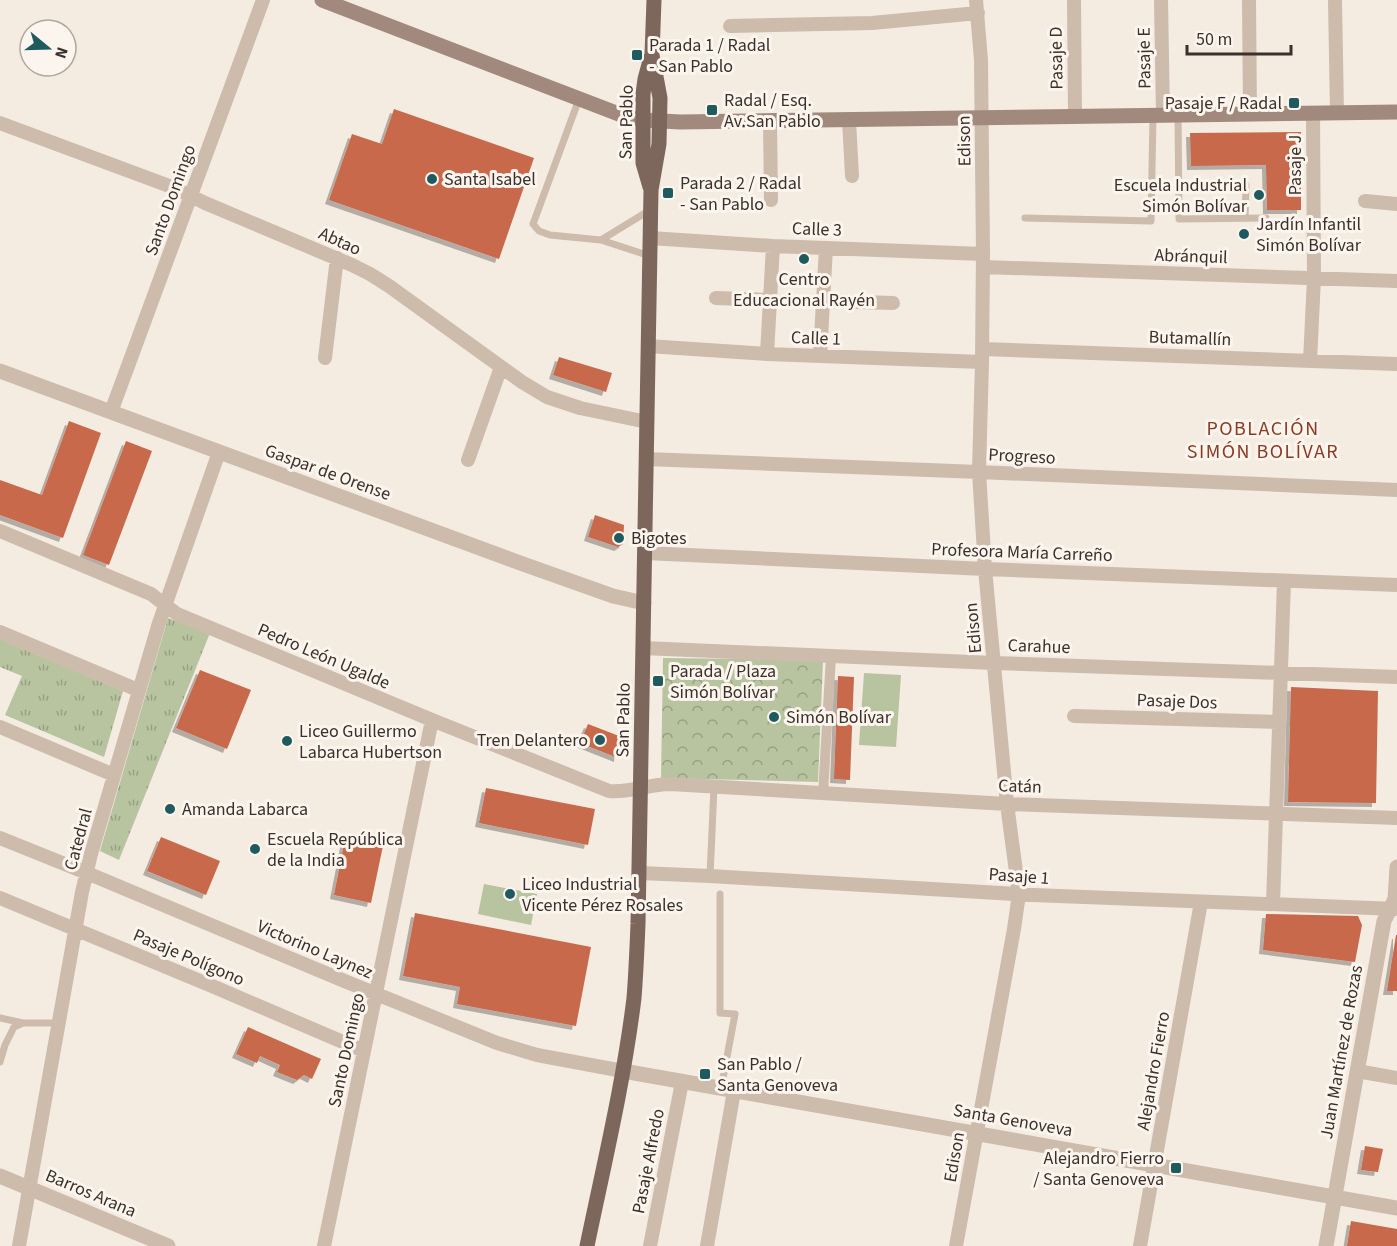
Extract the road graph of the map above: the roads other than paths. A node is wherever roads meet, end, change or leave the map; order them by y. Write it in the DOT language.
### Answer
graph roads {
  1 [pos="263,0"];
  2 [pos="322,0"];
  3 [pos="654,0"];
  4 [pos="1074,0"];
  5 [pos="1161,0"];
  6 [pos="1249,0"];
  7 [pos="1335,0"];
  8 [pos="977,7"];
  9 [pos="730,26"];
  10 [pos="652,54"];
  11 [pos="579,99"];
  12 [pos="1397,112"];
  13 [pos="1313,113"];
  14 [pos="1337,113"];
  15 [pos="1250,114"];
  16 [pos="1158,115"];
  17 [pos="1178,115"];
  18 [pos="1075,117"];
  19 [pos="982,118"];
  20 [pos="643,120"];
  21 [pos="849,120"];
  22 [pos="770,121"];
  23 [pos="659,122"];
  24 [pos="0,123"];
  25 [pos="852,176"];
  26 [pos="1245,185"];
  27 [pos="651,190"];
  28 [pos="190,195"];
  29 [pos="771,200"];
  30 [pos="1365,201"];
  31 [pos="1397,204"];
  32 [pos="651,209"];
  33 [pos="1025,218"];
  34 [pos="1245,218"];
  35 [pos="1266,218"];
  36 [pos="650,238"];
  37 [pos="601,240"];
  38 [pos="773,246"];
  39 [pos="826,248"];
  40 [pos="650,256"];
  41 [pos="337,258"];
  42 [pos="983,260"];
  43 [pos="1314,278"];
  44 [pos="1397,281"];
  45 [pos="716,298"];
  46 [pos="770,300"];
  47 [pos="823,301"];
  48 [pos="893,303"];
  49 [pos="648,346"];
  50 [pos="767,354"];
  51 [pos="982,355"];
  52 [pos="820,356"];
  53 [pos="325,358"];
  54 [pos="1310,361"];
  55 [pos="1397,364"];
  56 [pos="501,367"];
  57 [pos="0,371"];
  58 [pos="111,412"];
  59 [pos="647,422"];
  60 [pos="219,452"];
  61 [pos="646,459"];
  62 [pos="468,460"];
  63 [pos="979,472"];
  64 [pos="1397,490"];
  65 [pos="0,531"];
  66 [pos="645,553"];
  67 [pos="985,569"];
  68 [pos="1284,581"];
  69 [pos="1397,585"];
  70 [pos="644,603"];
  71 [pos="165,604"];
  72 [pos="0,632"];
  73 [pos="644,648"];
  74 [pos="831,656"];
  75 [pos="994,663"];
  76 [pos="1281,673"];
  77 [pos="1397,677"];
  78 [pos="138,690"];
  79 [pos="1074,716"];
  80 [pos="432,720"];
  81 [pos="1279,722"];
  82 [pos="0,727"];
  83 [pos="114,775"];
  84 [pos="714,787"];
  85 [pos="642,788"];
  86 [pos="823,794"];
  87 [pos="1007,804"];
  88 [pos="1276,814"];
  89 [pos="1397,818"];
  90 [pos="0,838"];
  91 [pos="1397,867"];
  92 [pos="87,873"];
  93 [pos="640,873"];
  94 [pos="710,876"];
  95 [pos="720,894"];
  96 [pos="1019,894"];
  97 [pos="0,897"];
  98 [pos="1201,902"];
  99 [pos="1273,904"];
  100 [pos="1394,909"];
  101 [pos="76,929"];
  102 [pos="376,994"];
  103 [pos="0,1018"];
  104 [pos="23,1023"];
  105 [pos="60,1023"];
  106 [pos="364,1051"];
  107 [pos="0,1062"];
  108 [pos="623,1071"];
  109 [pos="1357,1071"];
  110 [pos="1397,1078"];
  111 [pos="682,1082"];
  112 [pos="727,1090"];
  113 [pos="977,1134"];
  114 [pos="1155,1165"];
  115 [pos="0,1176"];
  116 [pos="29,1188"];
  117 [pos="1335,1197"];
  118 [pos="1397,1208"];
  119 [pos="19,1246"];
  120 [pos="168,1246"];
  121 [pos="324,1246"];
  122 [pos="587,1246"];
  123 [pos="650,1246"];
  124 [pos="706,1246"];
  125 [pos="956,1246"];
  126 [pos="1140,1246"];
  127 [pos="1326,1246"];
  1 -- 28 [label="street, Santo Domingo"];
  2 -- 11 [label="main road"];
  3 -- 10 [label="main road, San Pablo"];
  4 -- 18 [label="street, Pasaje D"];
  5 -- 16 [label="street, Pasaje E"];
  6 -- 15 [label="street"];
  7 -- 14 [label="street"];
  8 -- 9 [label="street"];
  8 -- 19 [label="street, Edison"];
  10 -- 20 [label="main road, San Pablo"];
  10 -- 23 [label="main road, San Pablo"];
  11 -- 20 [label="main road"];
  11 -- 37 [label="lane"];
  12 -- 14 [label="main road"];
  13 -- 14 [label="main road"];
  13 -- 15 [label="main road"];
  13 -- 43 [label="street, Pasaje J"];
  15 -- 17 [label="main road"];
  16 -- 17 [label="main road"];
  16 -- 18 [label="main road"];
  16 -- 33 [label="lane"];
  17 -- 34 [label="lane"];
  18 -- 19 [label="main road"];
  19 -- 21 [label="main road"];
  19 -- 42 [label="street, Edison"];
  20 -- 23 [label="main road"];
  20 -- 27 [label="main road, San Pablo"];
  21 -- 22 [label="main road"];
  21 -- 25 [label="street"];
  22 -- 23 [label="main road"];
  22 -- 29 [label="street"];
  23 -- 27 [label="main road, San Pablo"];
  24 -- 28 [label="street, Abtao"];
  26 -- 34 [label="lane"];
  27 -- 32 [label="main road, San Pablo"];
  28 -- 41 [label="street, Abtao"];
  28 -- 58 [label="street, Santo Domingo"];
  30 -- 31 [label="street"];
  32 -- 36 [label="main road, San Pablo"];
  32 -- 37 [label="lane"];
  34 -- 35 [label="lane"];
  36 -- 38 [label="street, Calle 3"];
  36 -- 40 [label="main road, San Pablo"];
  37 -- 40 [label="lane"];
  38 -- 39 [label="street, Calle 3"];
  38 -- 46 [label="street"];
  39 -- 42 [label="street, Calle 3"];
  39 -- 47 [label="street"];
  40 -- 49 [label="main road, San Pablo"];
  41 -- 53 [label="street"];
  41 -- 56 [label="street, Abtao"];
  42 -- 43 [label="street, Abránquil"];
  42 -- 51 [label="street, Edison"];
  43 -- 44 [label="street, Abránquil"];
  43 -- 54 [label="street, Pasaje J"];
  45 -- 46 [label="street"];
  46 -- 50 [label="street"];
  47 -- 48 [label="street"];
  47 -- 52 [label="street"];
  49 -- 50 [label="street, Calle 1"];
  49 -- 59 [label="main road, San Pablo"];
  50 -- 52 [label="street, Calle 1"];
  51 -- 52 [label="street, Calle 1"];
  51 -- 54 [label="street, Butamallín"];
  51 -- 63 [label="street, Edison"];
  54 -- 55 [label="street, Butamallín"];
  56 -- 59 [label="street, Abtao"];
  56 -- 62 [label="street"];
  57 -- 58 [label="street, Gaspar de Orense"];
  58 -- 60 [label="street, Gaspar de Orense"];
  59 -- 61 [label="main road, San Pablo"];
  60 -- 70 [label="street, Gaspar de Orense"];
  60 -- 71 [label="street, Catedral"];
  61 -- 63 [label="street, Progreso"];
  61 -- 66 [label="main road, San Pablo"];
  63 -- 64 [label="street, Progreso"];
  63 -- 67 [label="street, Edison"];
  65 -- 71 [label="street, Pedro León Ugalde"];
  66 -- 67 [label="street, Profesora María Carreño"];
  66 -- 70 [label="main road, San Pablo"];
  67 -- 68 [label="street, Profesora María Carreño"];
  67 -- 75 [label="street, Edison"];
  68 -- 69 [label="street, Profesora María Carreño"];
  68 -- 76 [label="street"];
  70 -- 73 [label="main road, San Pablo"];
  71 -- 78 [label="street, Catedral"];
  71 -- 80 [label="street, Pedro León Ugalde"];
  72 -- 78 [label="street"];
  73 -- 74 [label="street, Carahue"];
  73 -- 85 [label="main road, San Pablo"];
  74 -- 75 [label="street, Carahue"];
  74 -- 86 [label="street"];
  75 -- 76 [label="street, Carahue"];
  75 -- 87 [label="street, Edison"];
  76 -- 77 [label="street, Carahue"];
  76 -- 81 [label="street"];
  78 -- 83 [label="street, Catedral"];
  79 -- 81 [label="street, Pasaje Dos"];
  80 -- 85 [label="street, Pedro León Ugalde"];
  80 -- 102 [label="street, Santo Domingo"];
  81 -- 88 [label="street"];
  82 -- 83 [label="street"];
  83 -- 92 [label="street, Catedral"];
  84 -- 85 [label="street, Catán"];
  84 -- 86 [label="street, Catán"];
  84 -- 94 [label="lane"];
  85 -- 93 [label="main road, San Pablo"];
  86 -- 87 [label="street, Catán"];
  87 -- 88 [label="street, Catán"];
  87 -- 96 [label="street, Edison"];
  88 -- 89 [label="street, Catán"];
  88 -- 99 [label="street"];
  90 -- 92 [label="street, Victorino Laynez"];
  91 -- 100 [label="street, Juan Martínez de Rozas"];
  92 -- 101 [label="street, Catedral"];
  92 -- 102 [label="street, Victorino Laynez"];
  93 -- 94 [label="street, Pasaje 1"];
  93 -- 108 [label="main road, San Pablo"];
  94 -- 96 [label="street, Pasaje 1"];
  95 -- 112 [label="lane"];
  96 -- 98 [label="street, Pasaje 1"];
  96 -- 113 [label="street, Edison"];
  97 -- 101 [label="street, Pasaje Polígono"];
  98 -- 99 [label="street, Pasaje 1"];
  98 -- 114 [label="street, Alejandro Fierro"];
  99 -- 100 [label="street, Pasaje 1"];
  100 -- 109 [label="street, Juan Martínez de Rozas"];
  101 -- 105 [label="street, Catedral"];
  101 -- 106 [label="street, Pasaje Polígono"];
  102 -- 106 [label="street, Santo Domingo"];
  102 -- 108 [label="street, Victorino Laynez"];
  103 -- 104 [label="lane"];
  104 -- 105 [label="lane"];
  104 -- 107 [label="lane"];
  105 -- 116 [label="street, Catedral"];
  106 -- 121 [label="street, Santo Domingo"];
  108 -- 111 [label="street, Santa Genoveva"];
  108 -- 122 [label="main road, San Pablo"];
  109 -- 110 [label="street"];
  109 -- 117 [label="street, Juan Martínez de Rozas"];
  111 -- 112 [label="street, Santa Genoveva"];
  111 -- 123 [label="street, Pasaje Alfredo"];
  112 -- 113 [label="street, Santa Genoveva"];
  112 -- 124 [label="street"];
  113 -- 114 [label="street, Santa Genoveva"];
  113 -- 125 [label="street, Edison"];
  114 -- 117 [label="street, Santa Genoveva"];
  114 -- 126 [label="street, Alejandro Fierro"];
  115 -- 116 [label="street, Barros Arana"];
  116 -- 119 [label="street, Catedral"];
  116 -- 120 [label="street, Barros Arana"];
  117 -- 118 [label="street, Santa Genoveva"];
  117 -- 127 [label="street, Juan Martínez de Rozas"];
}
